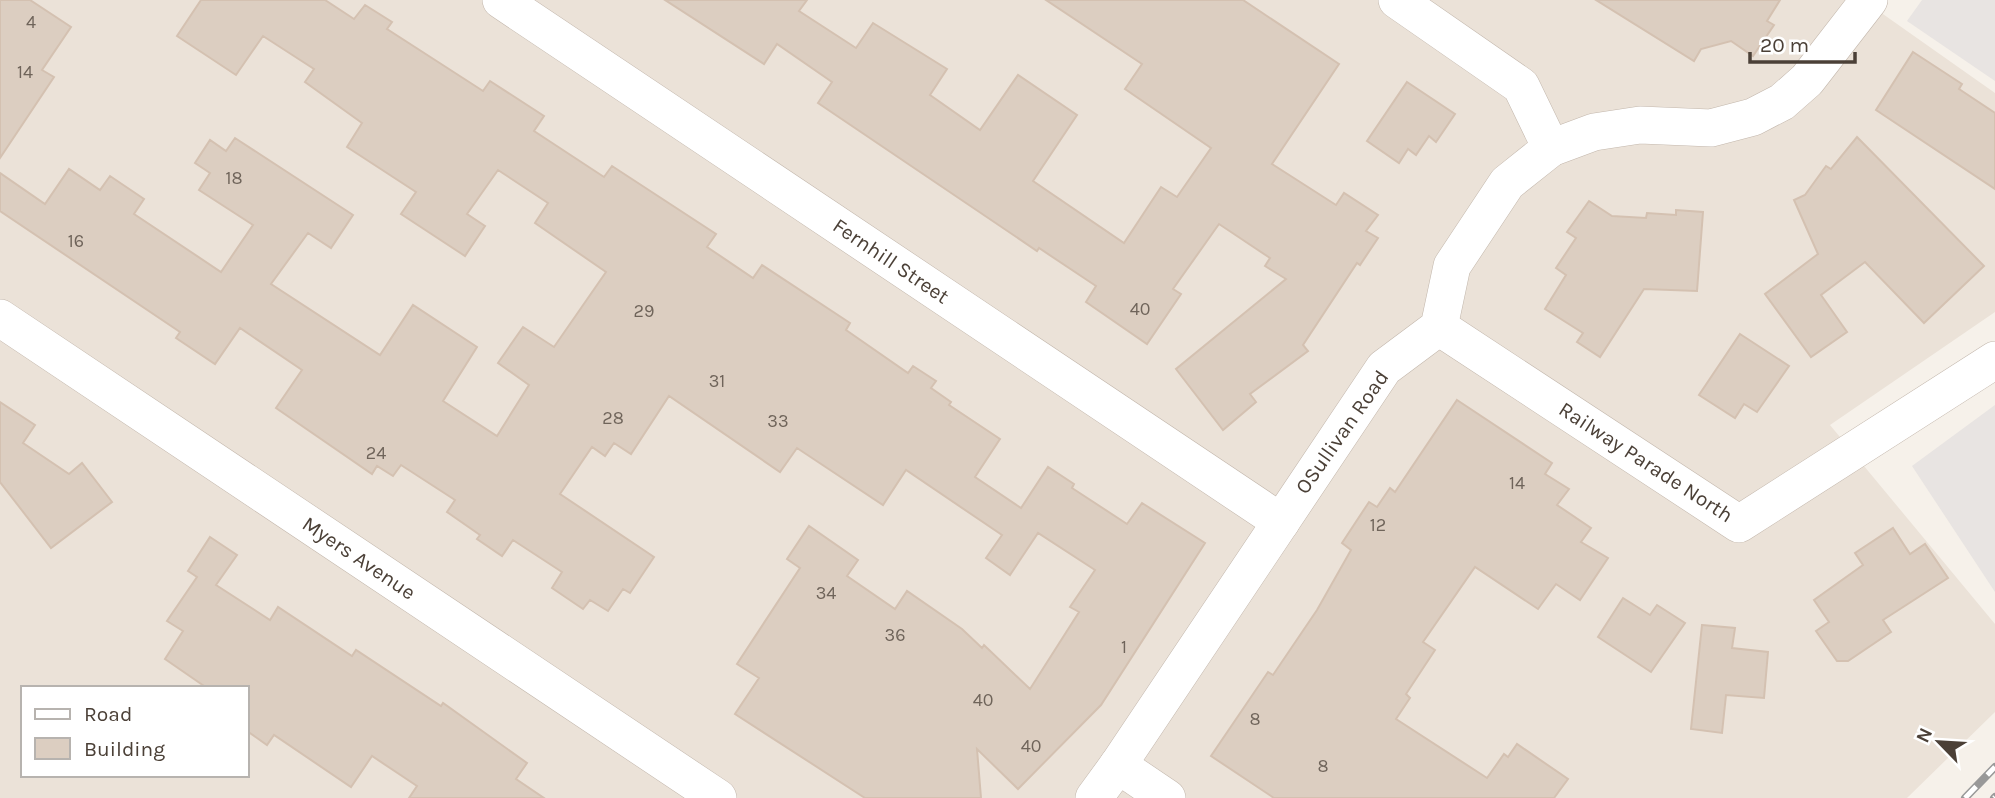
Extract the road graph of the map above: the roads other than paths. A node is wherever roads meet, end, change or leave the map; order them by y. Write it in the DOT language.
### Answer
graph roads {
  1 [pos="501,0"];
  2 [pos="1397,0"];
  3 [pos="1869,0"];
  4 [pos="1551,148"];
  5 [pos="0,318"];
  6 [pos="1439,327"];
  7 [pos="1995,360"];
  8 [pos="1281,522"];
  9 [pos="1118,765"];
  10 [pos="718,798"];
  11 [pos="1094,798"];
  12 [pos="1167,798"];
  1 -- 8 [label="street, Fernhill Street"];
  2 -- 4 [label="street"];
  3 -- 4 [label="street"];
  4 -- 6 [label="street"];
  5 -- 10 [label="street, Myers Avenue"];
  6 -- 7 [label="street, Railway Parade North"];
  6 -- 8 [label="street, OSullivan Road"];
  8 -- 9 [label="street, OSullivan Road"];
  9 -- 11 [label="street"];
  9 -- 12 [label="street"];
}
